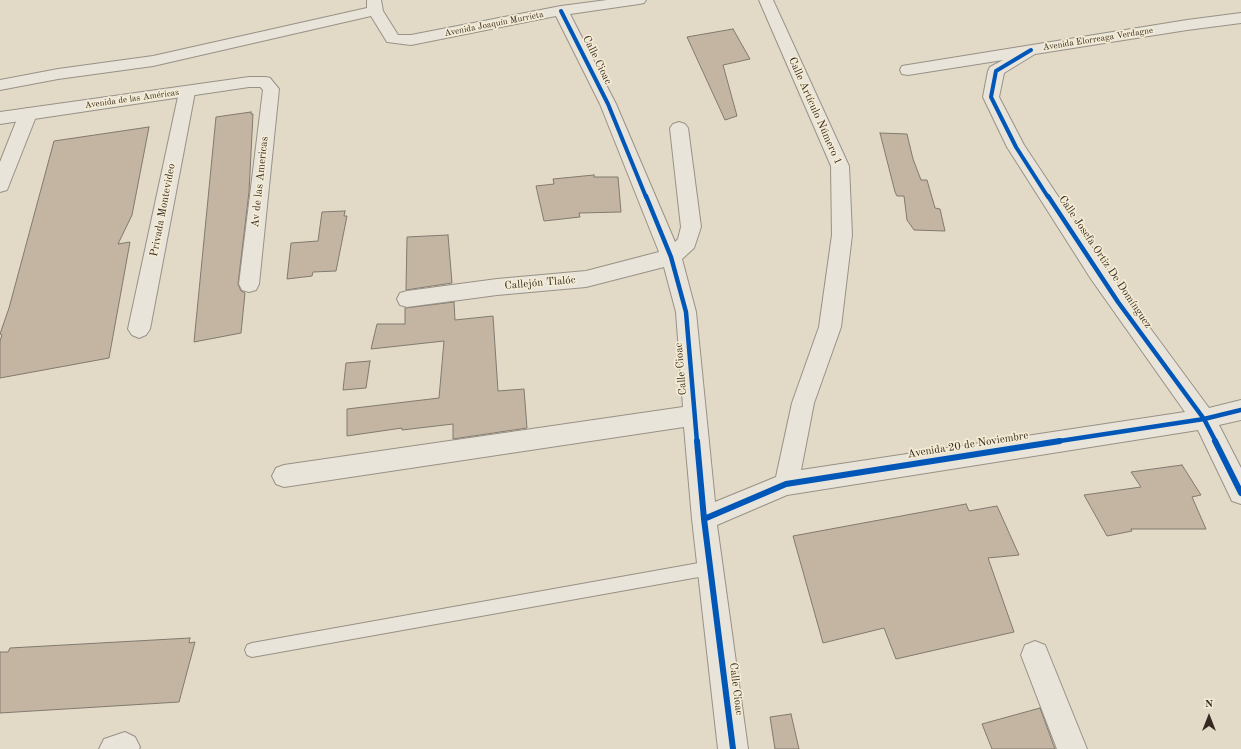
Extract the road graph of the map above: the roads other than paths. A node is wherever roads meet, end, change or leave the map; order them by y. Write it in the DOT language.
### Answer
graph roads {
  1 [pos="639,0"];
  2 [pos="766,0"];
  3 [pos="375,6"];
  4 [pos="561,11"];
  5 [pos="1241,18"];
  6 [pos="1031,50"];
  7 [pos="908,70"];
  8 [pos="264,82"];
  9 [pos="0,85"];
  10 [pos="187,92"];
  11 [pos="28,114"];
  12 [pos="0,118"];
  13 [pos="679,128"];
  14 [pos="0,185"];
  15 [pos="671,257"];
  16 [pos="249,284"];
  17 [pos="407,299"];
  18 [pos="139,329"];
  19 [pos="1241,410"];
  20 [pos="695,415"];
  21 [pos="1204,419"];
  22 [pos="284,476"];
  23 [pos="786,484"];
  24 [pos="1241,493"];
  25 [pos="704,519"];
  26 [pos="710,568"];
  27 [pos="252,650"];
  28 [pos="1035,655"];
  29 [pos="733,749"];
  30 [pos="1072,749"];
  1 -- 4 [label="street, Avenida Joaquín Murrieta"];
  2 -- 23 [label="street, Calle Artículo Número 1"];
  3 -- 4 [label="street, Avenida Joaquín Murrieta"];
  3 -- 9 [label="street"];
  4 -- 15 [label="street, Calle Cioac"];
  5 -- 6 [label="street, Avenida Elorreaga Verdagne"];
  6 -- 7 [label="street, Avenida Elorreaga Verdagne"];
  6 -- 21 [label="street, Calle Josefa Ortiz De Domínguez"];
  8 -- 10 [label="street, Avenida de las Américas"];
  8 -- 16 [label="street, Av de las Americas"];
  10 -- 11 [label="street, Avenida de las Américas"];
  10 -- 18 [label="street, Privada Montevideo"];
  11 -- 12 [label="street, Avenida de las Américas"];
  11 -- 14 [label="street"];
  13 -- 15 [label="street"];
  15 -- 17 [label="street, Callejón Tlalóc"];
  15 -- 20 [label="street, Calle Cioac"];
  19 -- 21 [label="street, Avenida 20 de Noviembre"];
  20 -- 22 [label="street"];
  20 -- 25 [label="street, Calle Cioac"];
  21 -- 23 [label="street, Avenida 20 de Noviembre"];
  21 -- 24 [label="street, Calle Josefa Ortiz De Domínguez"];
  23 -- 25 [label="street, Avenida 20 de Noviembre"];
  25 -- 26 [label="street, Calle Cioac"];
  26 -- 27 [label="lane"];
  26 -- 29 [label="street, Calle Cioac"];
  28 -- 30 [label="street"];
}
